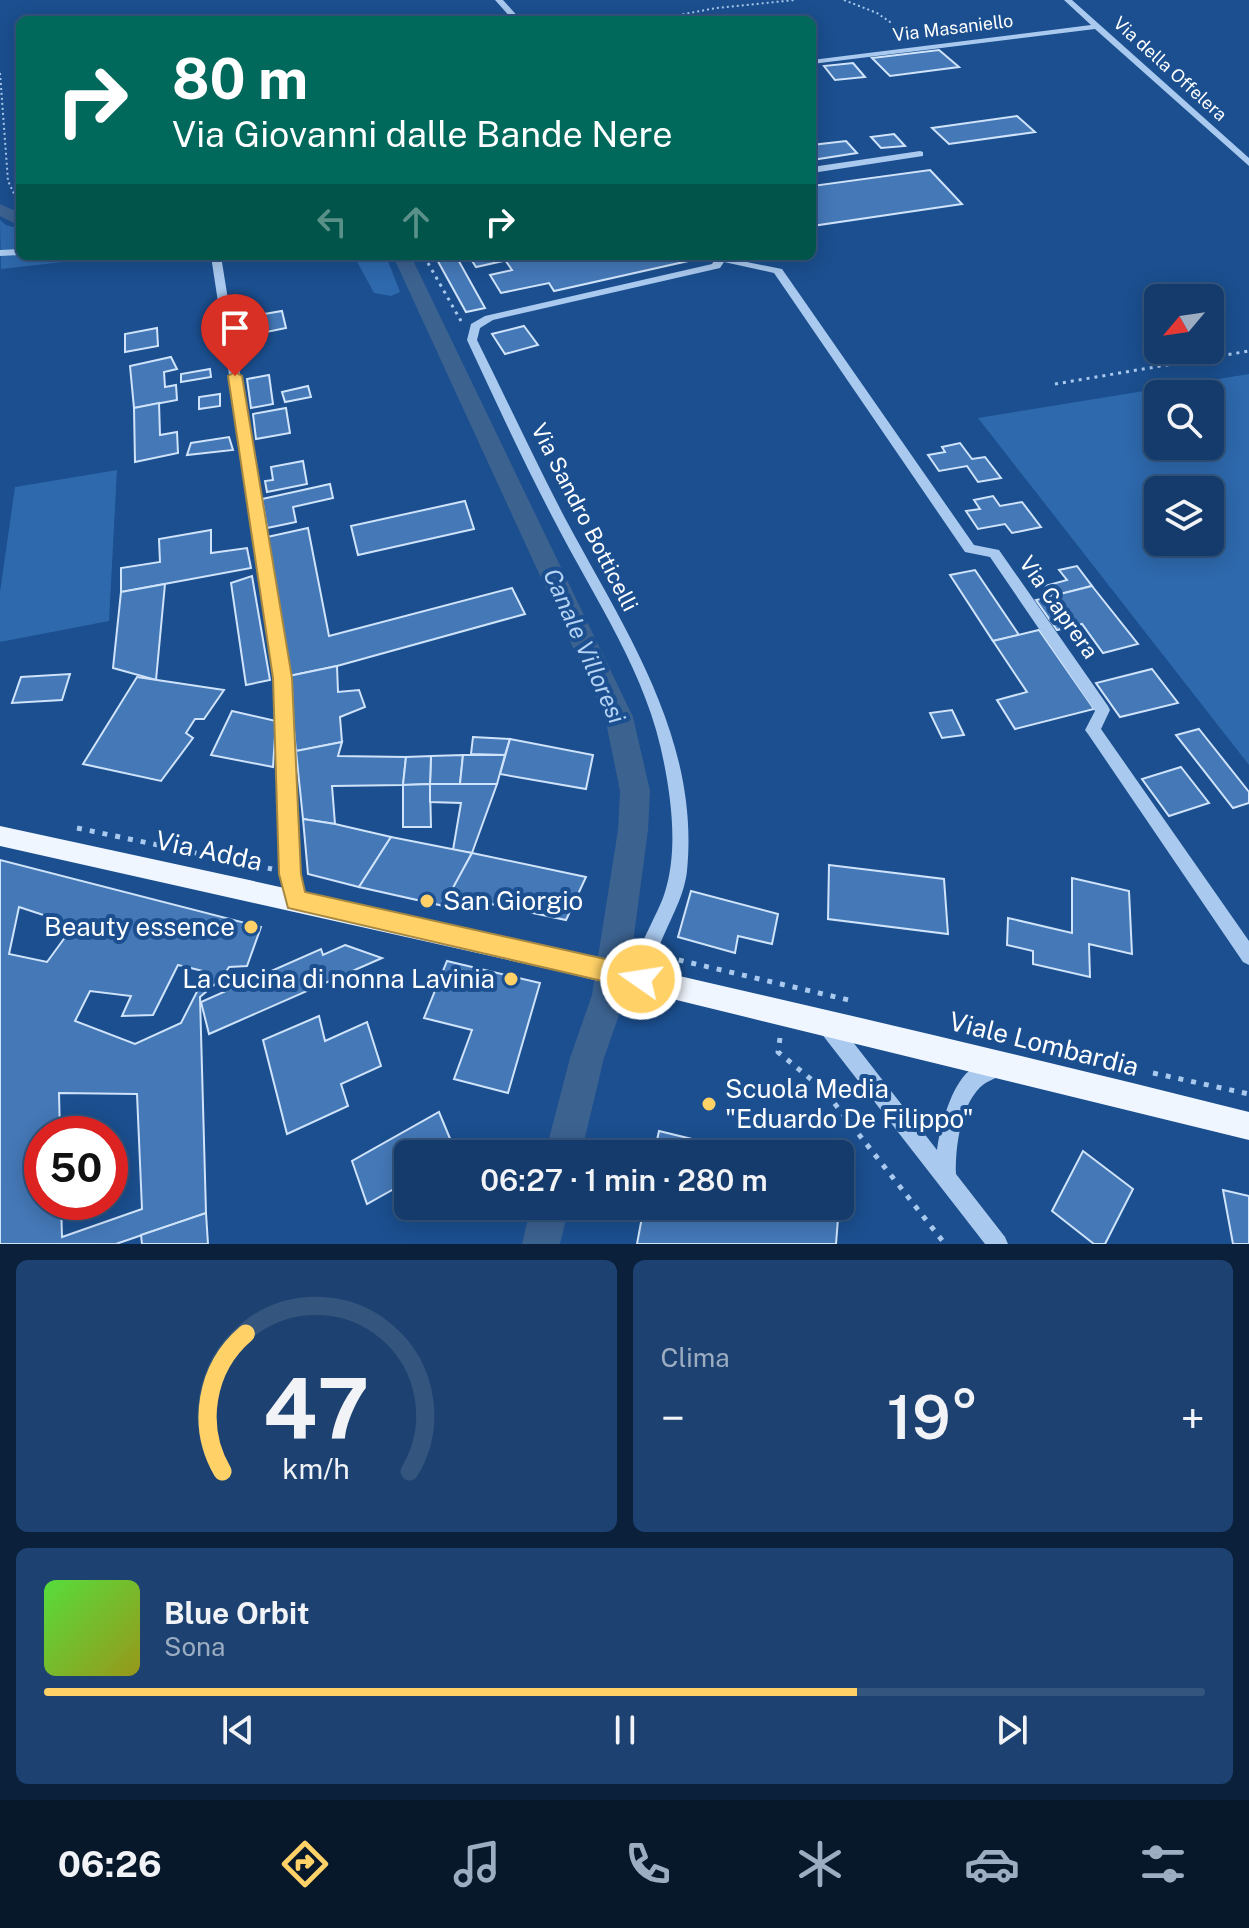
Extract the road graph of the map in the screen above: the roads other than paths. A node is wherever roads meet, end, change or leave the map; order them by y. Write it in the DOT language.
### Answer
graph roads {
  1 [pos="499,0"];
  2 [pos="1068,0"];
  3 [pos="513,16"];
  4 [pos="1098,26"];
  5 [pos="816,61"];
  6 [pos="920,154"];
  7 [pos="1249,163"];
  8 [pos="816,169"];
  9 [pos="217,260"];
  10 [pos="719,260"];
  11 [pos="733,260"];
  12 [pos="0,836"];
  13 [pos="296,900"];
  14 [pos="1249,956"];
  15 [pos="630,976"];
  16 [pos="825,1023"];
  17 [pos="1003,1064"];
  18 [pos="1249,1126"];
  19 [pos="946,1180"];
  20 [pos="998,1244"];
  1 -- 3 [label="street"];
  2 -- 4 [label="street, Via della Offelera"];
  4 -- 5 [label="street, Via Masaniello"];
  4 -- 7 [label="street, Via della Offelera"];
  6 -- 8 [label="street"];
  9 -- 13 [label="street"];
  10 -- 15 [label="street, Via Sandro Botticelli"];
  11 -- 14 [label="street, Via Caprera"];
  12 -- 13 [label="main road, Via Adda"];
  13 -- 15 [label="main road, Via Adda"];
  15 -- 16 [label="main road, Via Adda"];
  16 -- 17 [label="main road, Viale Lombardia"];
  16 -- 19 [label="street"];
  17 -- 18 [label="main road, Viale Lombardia"];
  17 -- 19 [label="street"];
  19 -- 20 [label="street"];
}
